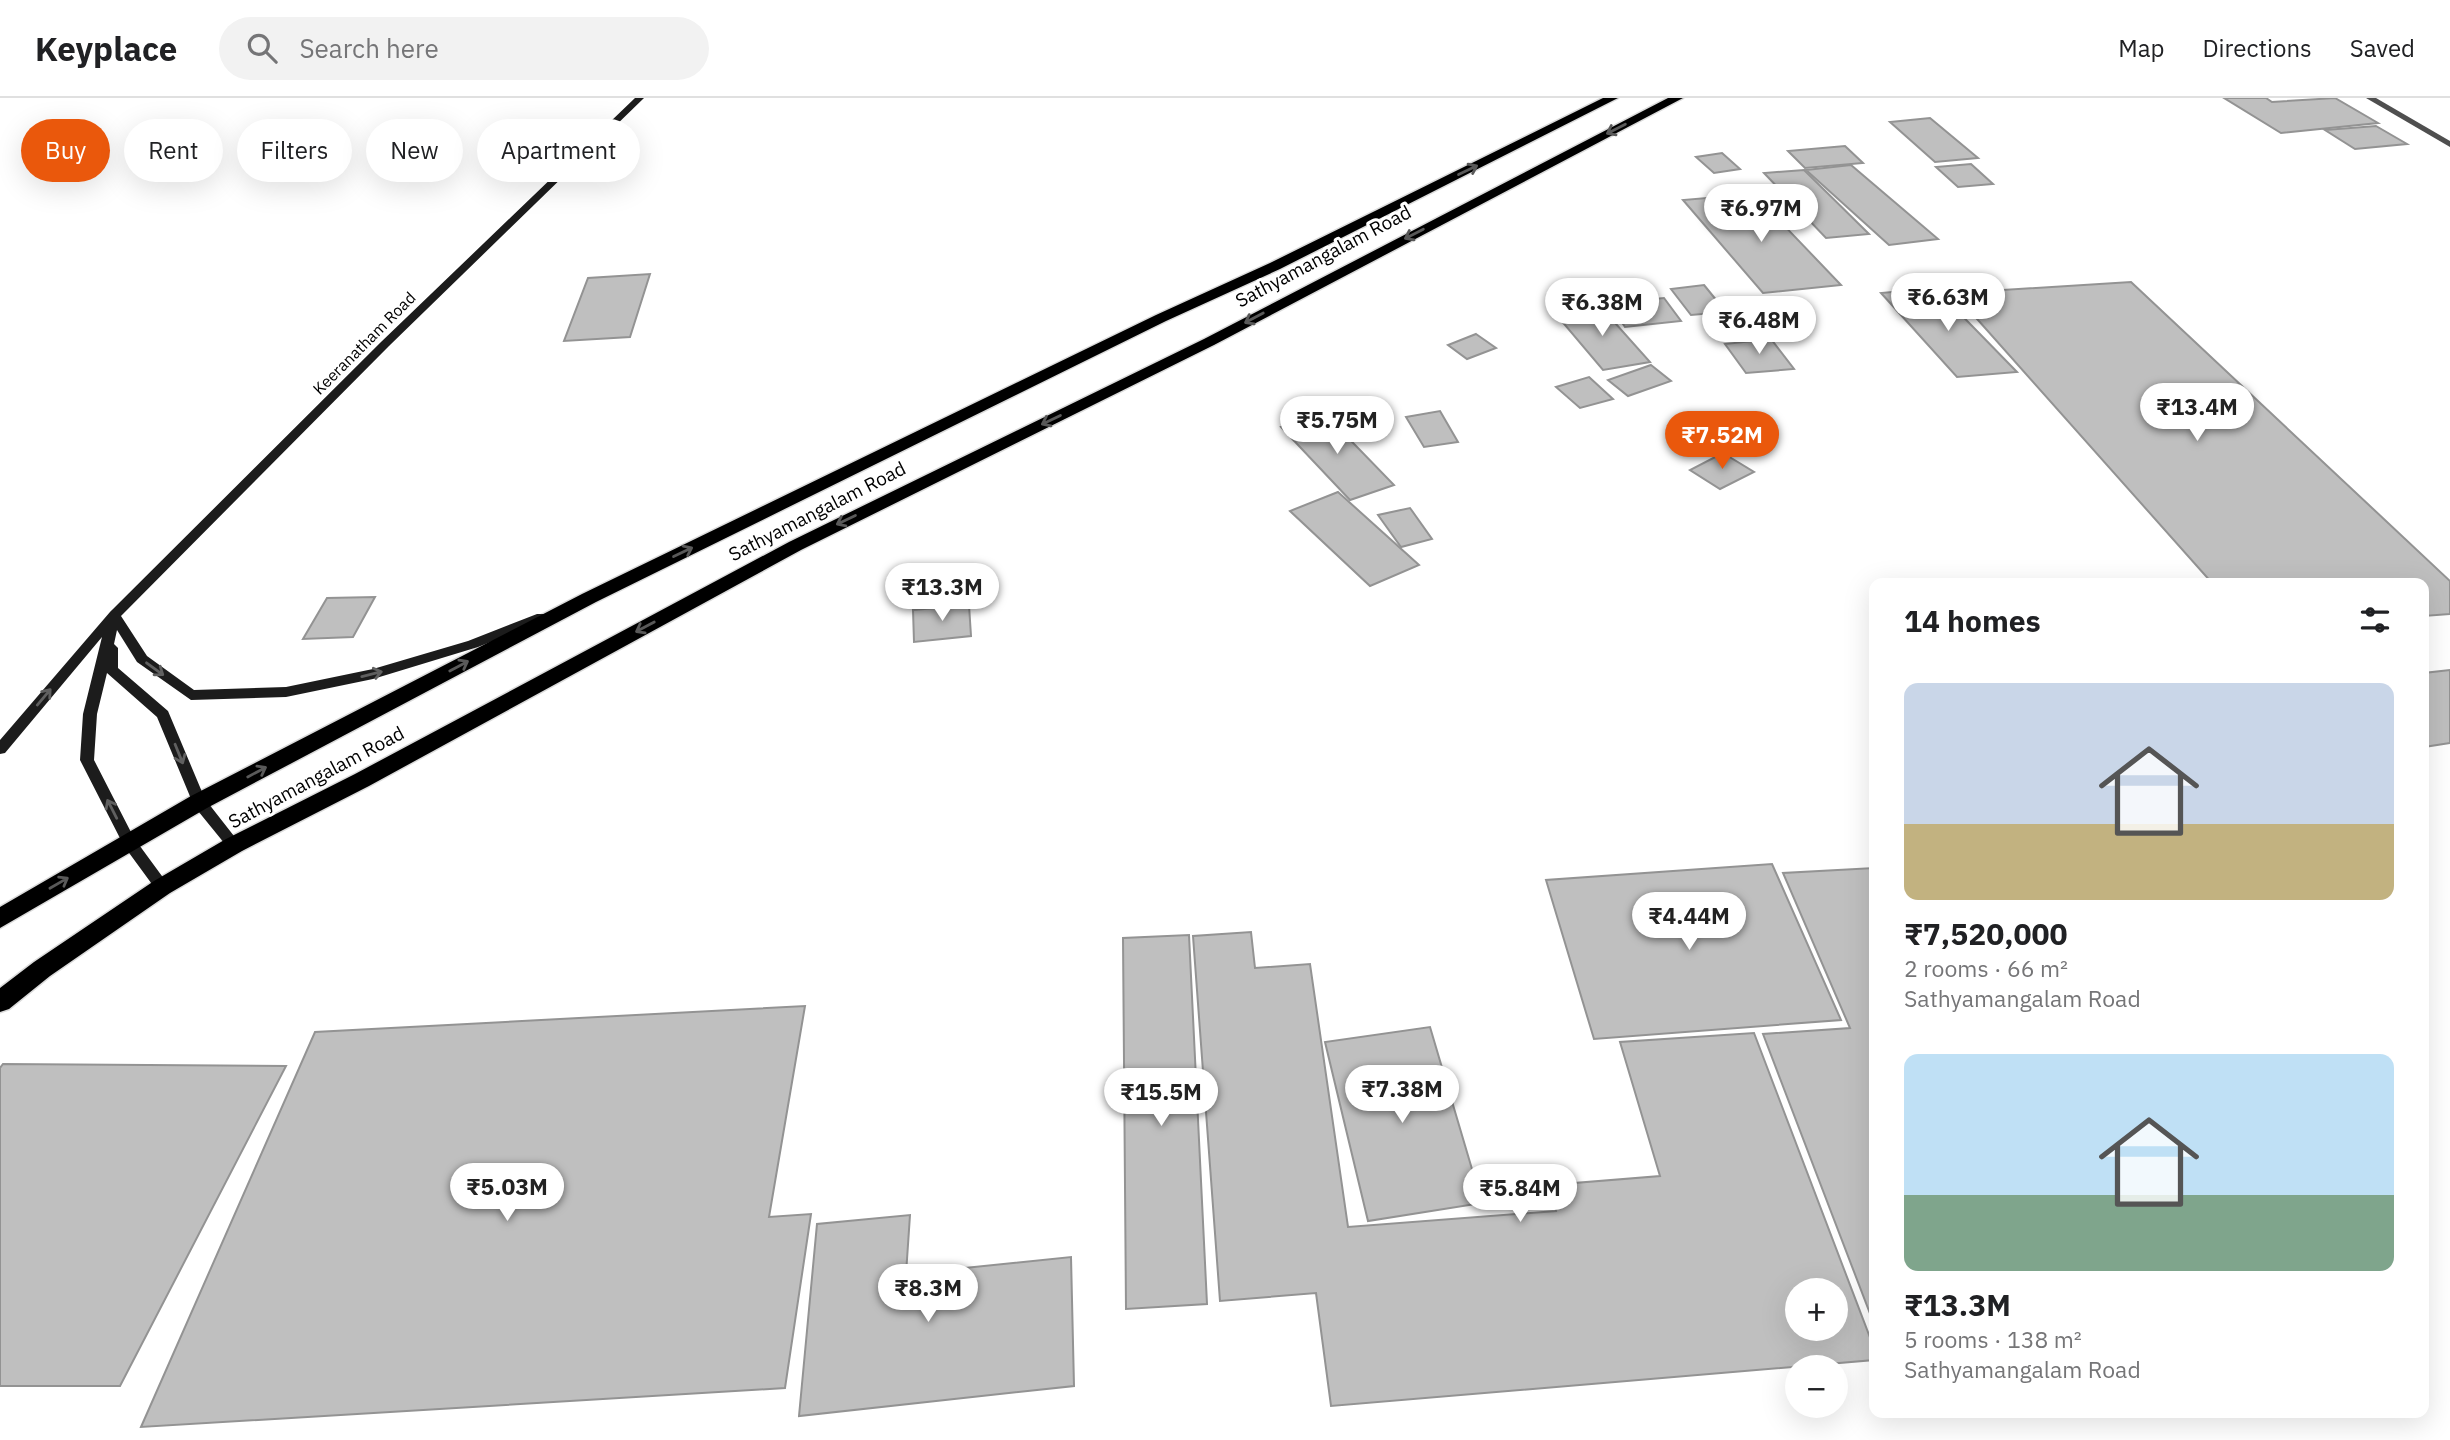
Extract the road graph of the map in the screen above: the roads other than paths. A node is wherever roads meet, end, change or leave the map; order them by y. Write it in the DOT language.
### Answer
graph roads {
  1 [pos="640,98"];
  2 [pos="1612,98"];
  3 [pos="1677,98"];
  4 [pos="2370,98"];
  5 [pos="2450,145"];
  6 [pos="589,598"];
  7 [pos="114,615"];
  8 [pos="0,749"];
  9 [pos="199,802"];
  10 [pos="130,842"];
  11 [pos="234,845"];
  12 [pos="162,887"];
  13 [pos="0,918"];
  14 [pos="0,1002"];
  1 -- 7 [label="street, Keeranatham Road"];
  6 -- 2 [label="highway, Sathyamangalam Road, one-way"];
  3 -- 11 [label="highway, Sathyamangalam Road, one-way"];
  4 -- 5 [label="street"];
  7 -- 6 [label="street, one-way"];
  9 -- 6 [label="highway, Sathyamangalam Road, one-way"];
  8 -- 7 [label="street, Keeranatham Road, one-way"];
  7 -- 9 [label="street, one-way"];
  10 -- 7 [label="street, one-way"];
  9 -- 10 [label="highway, Sathyamangalam Road"];
  9 -- 11 [label="street"];
  10 -- 12 [label="street"];
  13 -- 10 [label="highway, Sathyamangalam Road, one-way"];
  11 -- 12 [label="highway, Sathyamangalam Road"];
  12 -- 14 [label="highway, Sathyamangalam Road"];
}
